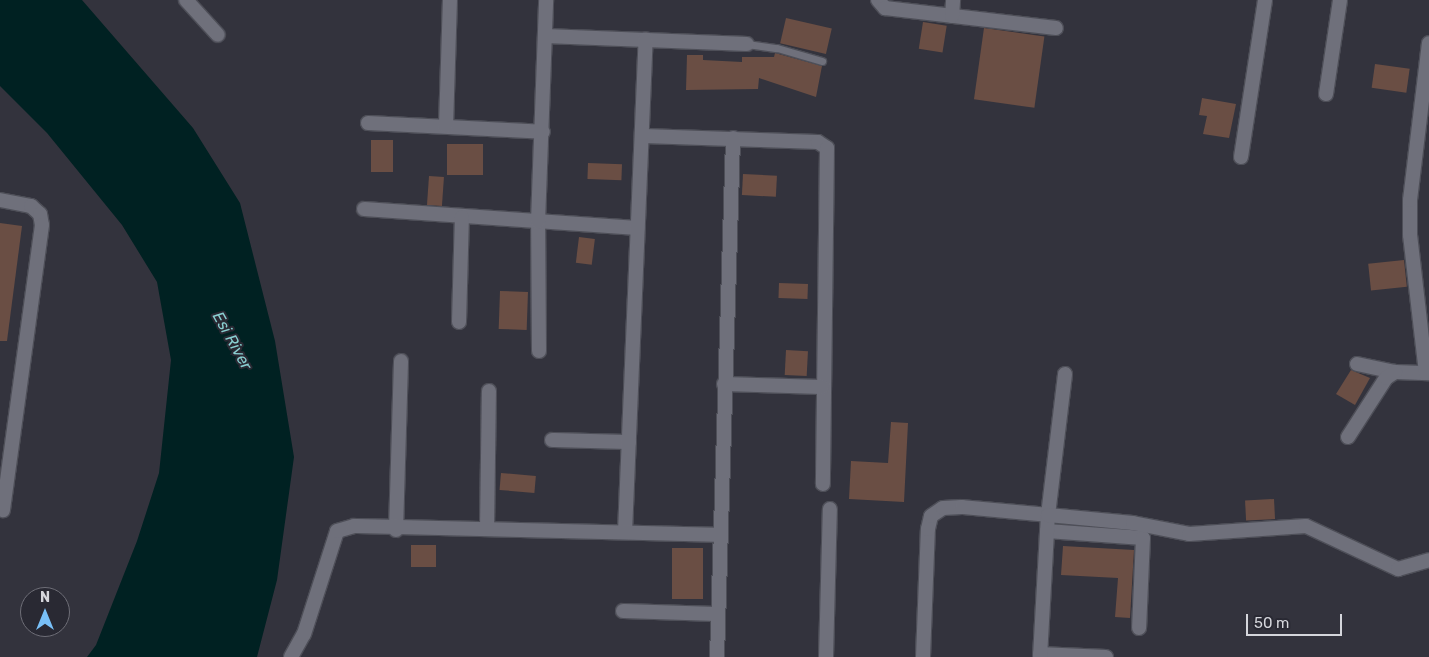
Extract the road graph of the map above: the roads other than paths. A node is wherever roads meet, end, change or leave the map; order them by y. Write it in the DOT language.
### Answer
graph roads {
  1 [pos="186,0"];
  2 [pos="450,0"];
  3 [pos="546,0"];
  4 [pos="878,0"];
  5 [pos="953,0"];
  6 [pos="1265,0"];
  7 [pos="1340,0"];
  8 [pos="952,16"];
  9 [pos="1056,28"];
  10 [pos="218,34"];
  11 [pos="546,36"];
  12 [pos="646,40"];
  13 [pos="1429,43"];
  14 [pos="747,44"];
  15 [pos="822,61"];
  16 [pos="1326,94"];
  17 [pos="368,122"];
  18 [pos="446,126"];
  19 [pos="543,132"];
  20 [pos="644,136"];
  21 [pos="733,138"];
  22 [pos="1423,147"];
  23 [pos="1241,157"];
  24 [pos="0,200"];
  25 [pos="364,209"];
  26 [pos="462,217"];
  27 [pos="538,222"];
  28 [pos="637,228"];
  29 [pos="459,322"];
  30 [pos="539,351"];
  31 [pos="401,361"];
  32 [pos="1357,364"];
  33 [pos="1395,372"];
  34 [pos="1427,373"];
  35 [pos="1065,374"];
  36 [pos="724,384"];
  37 [pos="822,387"];
  38 [pos="489,391"];
  39 [pos="1348,437"];
  40 [pos="552,440"];
  41 [pos="629,442"];
  42 [pos="823,484"];
  43 [pos="830,509"];
  44 [pos="3,510"];
  45 [pos="1048,515"];
  46 [pos="487,529"];
  47 [pos="396,530"];
  48 [pos="1047,531"];
  49 [pos="626,532"];
  50 [pos="718,535"];
  51 [pos="1429,560"];
  52 [pos="623,611"];
  53 [pos="717,614"];
  54 [pos="1139,628"];
  55 [pos="1040,656"];
  56 [pos="291,657"];
  57 [pos="717,657"];
  58 [pos="826,657"];
  59 [pos="923,657"];
  60 [pos="1106,657"];
  1 -- 10 [label="street"];
  2 -- 18 [label="street"];
  3 -- 11 [label="street"];
  4 -- 8 [label="street"];
  5 -- 8 [label="street"];
  6 -- 23 [label="street"];
  7 -- 16 [label="street"];
  8 -- 9 [label="street"];
  11 -- 12 [label="street"];
  11 -- 19 [label="street"];
  12 -- 14 [label="street"];
  12 -- 20 [label="street"];
  13 -- 22 [label="street"];
  14 -- 15 [label="lane"];
  17 -- 18 [label="street"];
  18 -- 19 [label="street"];
  19 -- 27 [label="street"];
  20 -- 21 [label="street"];
  20 -- 28 [label="street"];
  21 -- 36 [label="street"];
  21 -- 37 [label="street"];
  22 -- 34 [label="street"];
  24 -- 44 [label="street"];
  25 -- 26 [label="street"];
  26 -- 27 [label="street"];
  26 -- 29 [label="street"];
  27 -- 28 [label="street"];
  27 -- 30 [label="street"];
  28 -- 41 [label="street"];
  31 -- 47 [label="street"];
  32 -- 33 [label="street"];
  33 -- 34 [label="street"];
  33 -- 39 [label="street"];
  35 -- 45 [label="street"];
  36 -- 37 [label="street"];
  36 -- 50 [label="street"];
  37 -- 42 [label="street"];
  38 -- 46 [label="street"];
  40 -- 41 [label="street"];
  41 -- 49 [label="street"];
  43 -- 58 [label="street"];
  45 -- 48 [label="street"];
  45 -- 51 [label="street"];
  45 -- 59 [label="street"];
  46 -- 47 [label="street"];
  46 -- 49 [label="street"];
  47 -- 56 [label="street"];
  48 -- 54 [label="street"];
  48 -- 55 [label="street"];
  49 -- 50 [label="street"];
  50 -- 53 [label="street"];
  52 -- 53 [label="street"];
  53 -- 57 [label="street"];
  55 -- 60 [label="street"];
}
